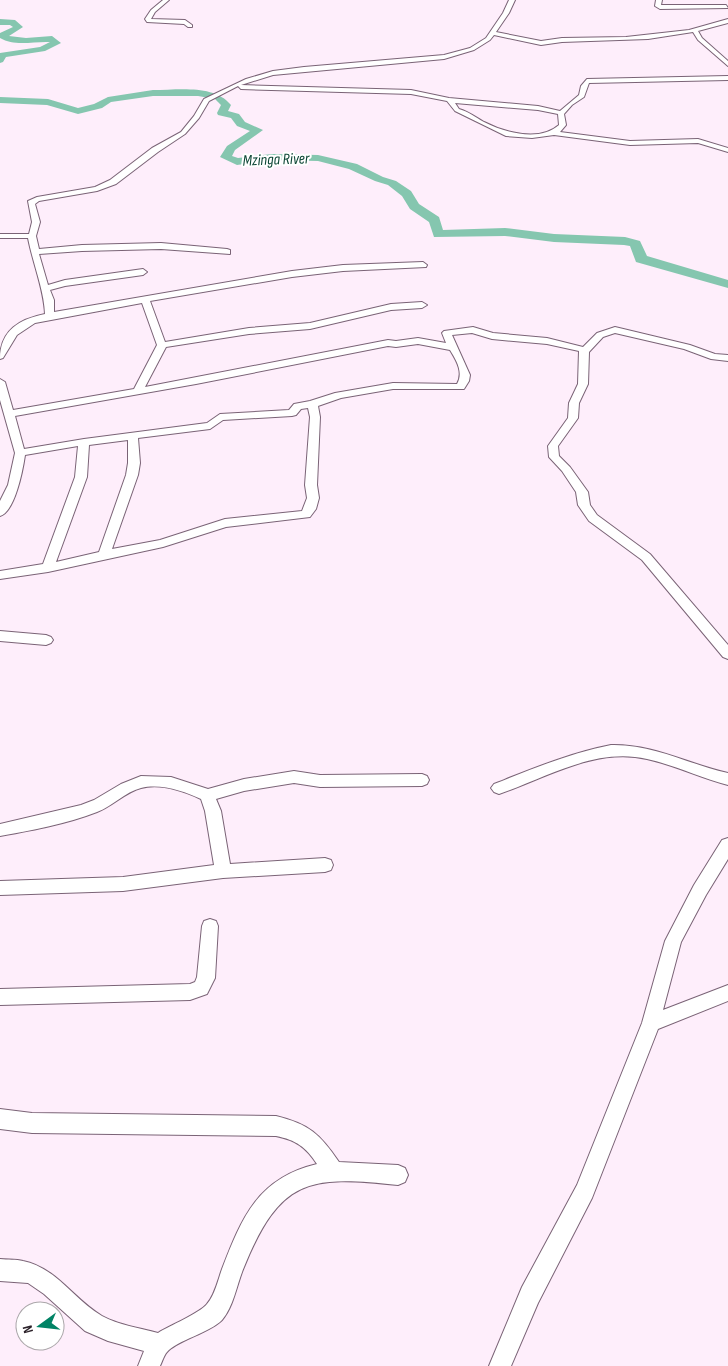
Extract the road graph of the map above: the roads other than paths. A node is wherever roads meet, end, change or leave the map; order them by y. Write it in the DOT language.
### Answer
graph roads {
  1 [pos="166,0"];
  2 [pos="512,0"];
  3 [pos="659,0"];
  4 [pos="713,0"];
  5 [pos="727,8"];
  6 [pos="728,21"];
  7 [pos="190,26"];
  8 [pos="694,30"];
  9 [pos="493,33"];
  10 [pos="728,64"];
  11 [pos="728,78"];
  12 [pos="228,88"];
  13 [pos="449,100"];
  14 [pos="562,113"];
  15 [pos="554,133"];
  16 [pos="728,150"];
  17 [pos="0,236"];
  18 [pos="32,236"];
  19 [pos="36,252"];
  20 [pos="227,252"];
  21 [pos="423,265"];
  22 [pos="143,272"];
  23 [pos="46,288"];
  24 [pos="146,299"];
  25 [pos="422,305"];
  26 [pos="50,316"];
  27 [pos="162,345"];
  28 [pos="451,346"];
  29 [pos="584,350"];
  30 [pos="0,356"];
  31 [pos="728,358"];
  32 [pos="0,382"];
  33 [pos="138,390"];
  34 [pos="312,404"];
  35 [pos="9,414"];
  36 [pos="133,436"];
  37 [pos="84,442"];
  38 [pos="20,453"];
  39 [pos="0,512"];
  40 [pos="104,555"];
  41 [pos="48,568"];
  42 [pos="0,575"];
  43 [pos="0,636"];
  44 [pos="46,640"];
  45 [pos="728,653"];
  46 [pos="728,779"];
  47 [pos="422,780"];
  48 [pos="499,788"];
  49 [pos="207,795"];
  50 [pos="0,830"];
  51 [pos="728,845"];
  52 [pos="325,865"];
  53 [pos="223,871"];
  54 [pos="0,888"];
  55 [pos="210,926"];
  56 [pos="728,993"];
  57 [pos="0,997"];
  58 [pos="651,1023"];
  59 [pos="0,1119"];
  60 [pos="332,1171"];
  61 [pos="398,1176"];
  62 [pos="0,1270"];
  63 [pos="159,1344"];
  64 [pos="149,1366"];
  65 [pos="500,1366"];
  1 -- 7 [label="street"];
  2 -- 9 [label="street"];
  3 -- 5 [label="street"];
  4 -- 5 [label="street"];
  6 -- 8 [label="street"];
  8 -- 9 [label="street"];
  8 -- 10 [label="street"];
  9 -- 12 [label="street"];
  11 -- 14 [label="street"];
  12 -- 13 [label="street"];
  12 -- 18 [label="street"];
  13 -- 14 [label="street"];
  13 -- 15 [label="street"];
  14 -- 15 [label="street"];
  15 -- 16 [label="street"];
  17 -- 18 [label="street"];
  18 -- 19 [label="street"];
  19 -- 20 [label="street"];
  19 -- 23 [label="street"];
  21 -- 24 [label="street"];
  22 -- 23 [label="street"];
  23 -- 26 [label="street"];
  24 -- 26 [label="street"];
  24 -- 27 [label="street"];
  25 -- 27 [label="street"];
  26 -- 30 [label="street"];
  27 -- 33 [label="street"];
  28 -- 29 [label="street"];
  28 -- 33 [label="street"];
  28 -- 34 [label="street"];
  29 -- 31 [label="street"];
  29 -- 45 [label="street"];
  32 -- 35 [label="street"];
  33 -- 35 [label="street"];
  34 -- 36 [label="street"];
  34 -- 40 [label="street"];
  35 -- 38 [label="street"];
  36 -- 37 [label="street"];
  36 -- 40 [label="street"];
  37 -- 38 [label="street"];
  37 -- 41 [label="street"];
  38 -- 39 [label="street"];
  40 -- 41 [label="street"];
  41 -- 42 [label="street"];
  43 -- 44 [label="street"];
  46 -- 48 [label="street"];
  47 -- 49 [label="street"];
  49 -- 50 [label="street"];
  49 -- 53 [label="street"];
  51 -- 58 [label="street"];
  52 -- 53 [label="street"];
  53 -- 54 [label="street"];
  55 -- 57 [label="street"];
  56 -- 58 [label="street"];
  58 -- 65 [label="street"];
  59 -- 60 [label="street"];
  60 -- 61 [label="street"];
  60 -- 63 [label="street"];
  62 -- 63 [label="street"];
  63 -- 64 [label="street"];
}
